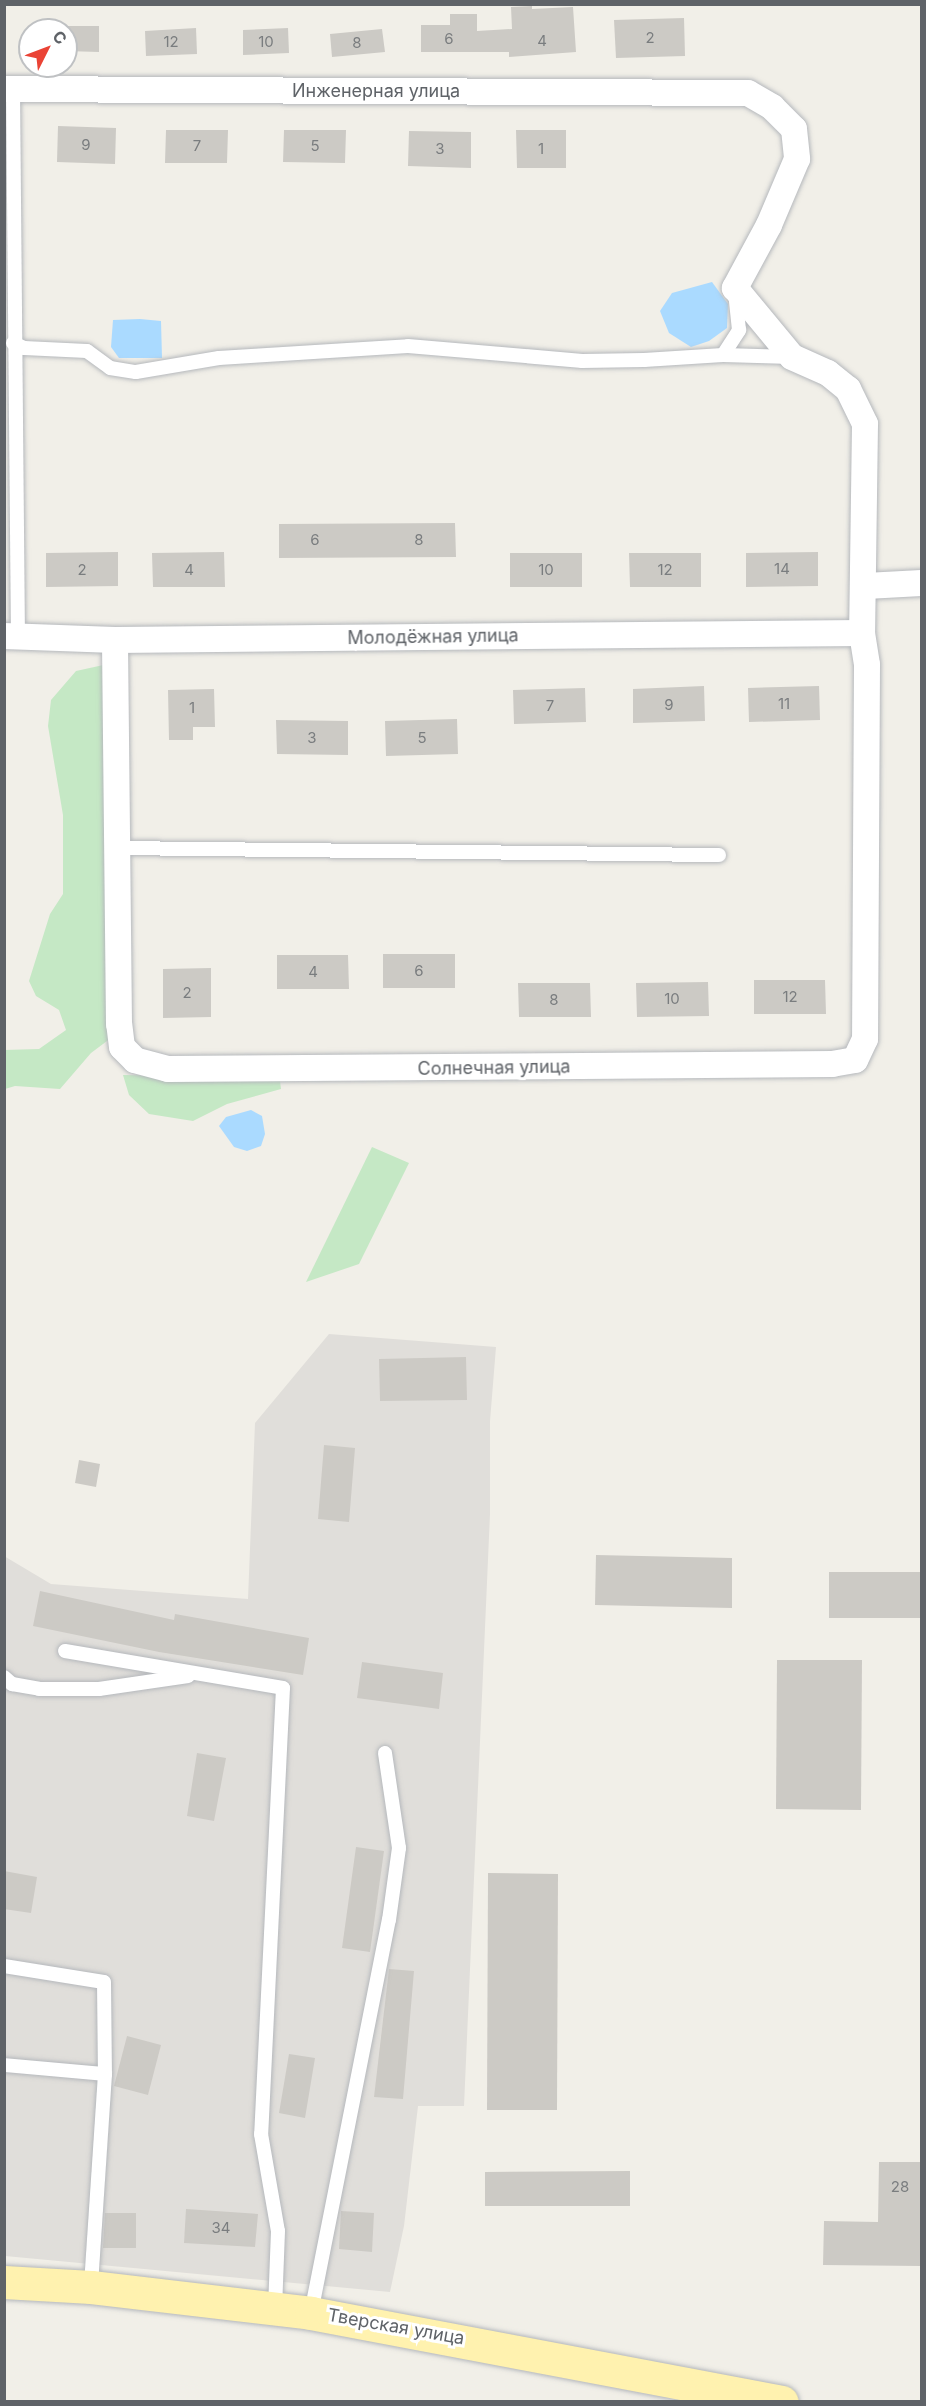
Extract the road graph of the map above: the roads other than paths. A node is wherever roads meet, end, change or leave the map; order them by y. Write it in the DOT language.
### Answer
graph roads {
  1 [pos="9,89"];
  2 [pos="735,288"];
  3 [pos="13,343"];
  4 [pos="723,355"];
  5 [pos="792,357"];
  6 [pos="921,583"];
  7 [pos="865,586"];
  8 [pos="862,633"];
  9 [pos="11,635"];
  10 [pos="115,640"];
  11 [pos="116,848"];
  12 [pos="718,855"];
  13 [pos="65,1651"];
  14 [pos="202,1674"];
  15 [pos="4,1677"];
  16 [pos="385,1753"];
  17 [pos="4,1966"];
  18 [pos="4,2065"];
  19 [pos="105,2074"];
  20 [pos="4,2282"];
  21 [pos="91,2287"];
  22 [pos="275,2308"];
  23 [pos="311,2313"];
  24 [pos="782,2402"];
  1 -- 2 [label="street, Инженерная улица"];
  1 -- 3 [label="lane"];
  2 -- 4 [label="lane"];
  2 -- 5 [label="street"];
  3 -- 4 [label="lane"];
  3 -- 9 [label="lane"];
  4 -- 5 [label="lane"];
  5 -- 7 [label="street"];
  6 -- 7 [label="street"];
  7 -- 8 [label="street"];
  8 -- 10 [label="street, Молодёжная улица"];
  8 -- 11 [label="street, Солнечная улица"];
  9 -- 10 [label="street, Молодёжная улица"];
  10 -- 11 [label="street"];
  11 -- 12 [label="lane"];
  13 -- 14 [label="lane"];
  14 -- 15 [label="lane"];
  14 -- 22 [label="lane"];
  16 -- 23 [label="lane"];
  17 -- 19 [label="lane"];
  18 -- 19 [label="lane"];
  19 -- 21 [label="lane"];
  20 -- 21 [label="main road, Тверская улица"];
  21 -- 22 [label="main road, Тверская улица"];
  22 -- 23 [label="main road, Тверская улица"];
  23 -- 24 [label="main road, Тверская улица"];
}
